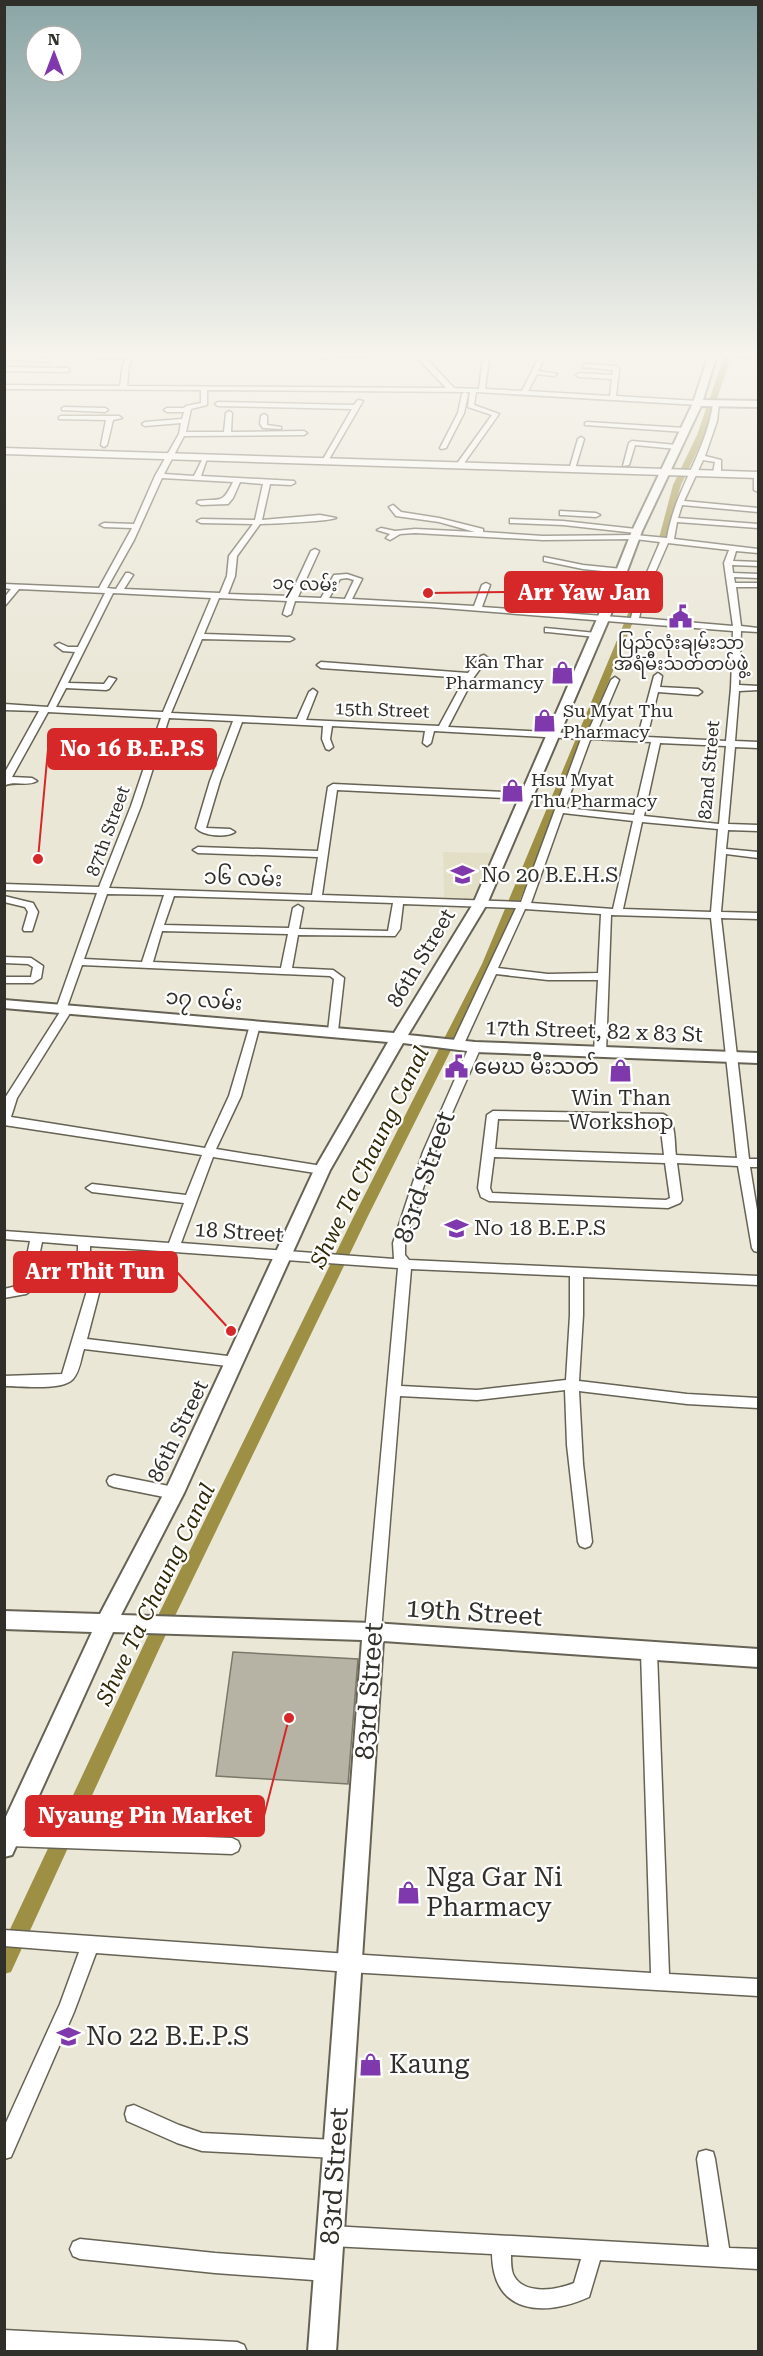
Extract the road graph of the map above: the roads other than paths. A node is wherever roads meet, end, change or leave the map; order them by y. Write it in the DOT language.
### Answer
graph roads {
  1 [pos="168,461"];
  2 [pos="204,461"];
  3 [pos="325,461"];
  4 [pos="463,461"];
  5 [pos="574,461"];
  6 [pos="627,461"];
  7 [pos="671,461"];
  8 [pos="696,461"];
  9 [pos="719,461"];
  10 [pos="460,465"];
  11 [pos="626,465"];
  12 [pos="571,469"];
  13 [pos="666,472"];
  14 [pos="685,473"];
  15 [pos="717,473"];
  16 [pos="758,475"];
  17 [pos="159,476"];
  18 [pos="197,478"];
  19 [pos="237,481"];
  20 [pos="267,482"];
  21 [pos="291,483"];
  22 [pos="759,490"];
  23 [pos="560,502"];
  24 [pos="201,503"];
  25 [pos="680,503"];
  26 [pos="393,507"];
  27 [pos="759,510"];
  28 [pos="562,513"];
  29 [pos="596,515"];
  30 [pos="332,518"];
  31 [pos="675,520"];
  32 [pos="513,521"];
  33 [pos="563,523"];
  34 [pos="202,524"];
  35 [pos="104,525"];
  36 [pos="136,526"];
  37 [pos="256,526"];
  38 [pos="759,526"];
  39 [pos="381,530"];
  40 [pos="636,534"];
  41 [pos="496,535"];
  42 [pos="668,540"];
  43 [pos="733,549"];
  44 [pos="315,551"];
  45 [pos="759,551"];
  46 [pos="547,559"];
  47 [pos="728,563"];
  48 [pos="759,564"];
  49 [pos="622,571"];
  50 [pos="129,575"];
  51 [pos="511,575"];
  52 [pos="730,575"];
  53 [pos="759,576"];
  54 [pos="616,584"];
  55 [pos="486,585"];
  56 [pos="732,585"];
  57 [pos="759,585"];
  58 [pos="4,586"];
  59 [pos="17,586"];
  60 [pos="110,591"];
  61 [pos="220,596"];
  62 [pos="293,598"];
  63 [pos="324,599"];
  64 [pos="348,600"];
  65 [pos="4,605"];
  66 [pos="476,609"];
  67 [pos="286,615"];
  68 [pos="603,619"];
  69 [pos="634,621"];
  70 [pos="737,629"];
  71 [pos="548,630"];
  72 [pos="759,630"];
  73 [pos="596,635"];
  74 [pos="199,636"];
  75 [pos="290,639"];
  76 [pos="59,645"];
  77 [pos="80,650"];
  78 [pos="484,658"];
  79 [pos="321,665"];
  80 [pos="470,676"];
  81 [pos="658,676"];
  82 [pos="112,679"];
  83 [pos="615,680"];
  84 [pos="62,685"];
  85 [pos="735,688"];
  86 [pos="759,688"];
  87 [pos="654,689"];
  88 [pos="313,692"];
  89 [pos="698,692"];
  90 [pos="4,707"];
  91 [pos="48,709"];
  92 [pos="166,715"];
  93 [pos="238,720"];
  94 [pos="300,723"];
  95 [pos="328,724"];
  96 [pos="430,728"];
  97 [pos="442,729"];
  98 [pos="551,734"];
  99 [pos="586,737"];
  100 [pos="57,739"];
  101 [pos="642,740"];
  102 [pos="656,740"];
  103 [pos="157,741"];
  104 [pos="427,743"];
  105 [pos="729,744"];
  106 [pos="759,745"];
  107 [pos="329,747"];
  108 [pos="6,779"];
  109 [pos="32,781"];
  110 [pos="525,796"];
  111 [pos="559,810"];
  112 [pos="638,819"];
  113 [pos="722,827"];
  114 [pos="759,828"];
  115 [pos="230,832"];
  116 [pos="198,850"];
  117 [pos="721,851"];
  118 [pos="323,854"];
  119 [pos="759,855"];
  120 [pos="4,887"];
  121 [pos="104,891"];
  122 [pos="170,893"];
  123 [pos="316,898"];
  124 [pos="4,899"];
  125 [pos="398,901"];
  126 [pos="480,904"];
  127 [pos="521,905"];
  128 [pos="298,908"];
  129 [pos="612,912"];
  130 [pos="716,915"];
  131 [pos="759,916"];
  132 [pos="158,928"];
  133 [pos="28,929"];
  134 [pos="293,932"];
  135 [pos="4,960"];
  136 [pos="80,962"];
  137 [pos="147,963"];
  138 [pos="286,970"];
  139 [pos="491,970"];
  140 [pos="604,976"];
  141 [pos="4,980"];
  142 [pos="4,1004"];
  143 [pos="64,1009"];
  144 [pos="255,1025"];
  145 [pos="333,1030"];
  146 [pos="399,1039"];
  147 [pos="421,1041"];
  148 [pos="457,1046"];
  149 [pos="475,1047"];
  150 [pos="600,1053"];
  151 [pos="731,1057"];
  152 [pos="759,1058"];
  153 [pos="5,1118"];
  154 [pos="209,1151"];
  155 [pos="489,1153"];
  156 [pos="670,1159"];
  157 [pos="743,1162"];
  158 [pos="759,1163"];
  159 [pos="322,1170"];
  160 [pos="92,1188"];
  161 [pos="191,1200"];
  162 [pos="4,1235"];
  163 [pos="37,1238"];
  164 [pos="84,1241"];
  165 [pos="173,1248"];
  166 [pos="759,1248"];
  167 [pos="286,1255"];
  168 [pos="405,1264"];
  169 [pos="576,1272"];
  170 [pos="759,1280"];
  171 [pos="4,1294"];
  172 [pos="78,1343"];
  173 [pos="236,1362"];
  174 [pos="4,1381"];
  175 [pos="572,1385"];
  176 [pos="395,1391"];
  177 [pos="759,1403"];
  178 [pos="114,1481"];
  179 [pos="174,1493"];
  180 [pos="585,1542"];
  181 [pos="4,1620"];
  182 [pos="105,1624"];
  183 [pos="373,1632"];
  184 [pos="649,1652"];
  185 [pos="759,1658"];
  186 [pos="7,1843"];
  187 [pos="232,1846"];
  188 [pos="4,1938"];
  189 [pos="90,1945"];
  190 [pos="349,1963"];
  191 [pos="660,1981"];
  192 [pos="759,1988"];
  193 [pos="134,2114"];
  194 [pos="335,2148"];
  195 [pos="4,2150"];
  196 [pos="706,2159"];
  197 [pos="331,2236"];
  198 [pos="501,2245"];
  199 [pos="80,2249"];
  200 [pos="593,2251"];
  201 [pos="720,2256"];
  202 [pos="759,2259"];
  203 [pos="327,2271"];
  204 [pos="4,2340"];
  205 [pos="237,2352"];
  206 [pos="322,2352"];
  1 -- 17 [label="street"];
  2 -- 18 [label="street"];
  3 -- 10 [label="main road"];
  4 -- 10 [label="street"];
  5 -- 12 [label="street"];
  6 -- 11 [label="street"];
  7 -- 13 [label="street"];
  8 -- 14 [label="street"];
  9 -- 15 [label="street"];
  10 -- 12 [label="main road"];
  12 -- 13 [label="main road"];
  13 -- 14 [label="main road"];
  13 -- 40 [label="street, 86th Street"];
  14 -- 15 [label="main road"];
  14 -- 25 [label="street"];
  15 -- 16 [label="main road"];
  16 -- 22 [label="street"];
  17 -- 18 [label="street"];
  17 -- 36 [label="street"];
  18 -- 19 [label="street"];
  19 -- 20 [label="street"];
  19 -- 24 [label="street"];
  20 -- 21 [label="street"];
  20 -- 37 [label="street"];
  23 -- 28 [label="street"];
  25 -- 27 [label="street"];
  25 -- 31 [label="street"];
  26 -- 41 [label="street"];
  28 -- 29 [label="street"];
  28 -- 33 [label="street"];
  30 -- 37 [label="street"];
  31 -- 38 [label="street"];
  31 -- 42 [label="street"];
  32 -- 33 [label="street"];
  33 -- 40 [label="street"];
  34 -- 37 [label="street"];
  35 -- 36 [label="street"];
  36 -- 60 [label="street"];
  37 -- 61 [label="street, 87th Street"];
  39 -- 41 [label="street"];
  40 -- 41 [label="street"];
  40 -- 42 [label="street"];
  40 -- 49 [label="street, 86th Street"];
  42 -- 43 [label="street"];
  42 -- 69 [label="street"];
  43 -- 45 [label="street"];
  43 -- 47 [label="street"];
  44 -- 62 [label="street"];
  46 -- 49 [label="street"];
  47 -- 48 [label="street"];
  47 -- 52 [label="street, 82nd Street"];
  49 -- 54 [label="street, 86th Street"];
  50 -- 60 [label="street"];
  51 -- 54 [label="street"];
  52 -- 53 [label="street"];
  52 -- 56 [label="street, 82nd Street"];
  54 -- 68 [label="street, 86th Street"];
  55 -- 66 [label="street"];
  56 -- 57 [label="street"];
  56 -- 70 [label="street, 82nd Street"];
  58 -- 59 [label="street, ၁၄ လမ်း"];
  59 -- 60 [label="street, ၁၄ လမ်း"];
  59 -- 65 [label="street"];
  60 -- 61 [label="street, ၁၄ လမ်း"];
  60 -- 77 [label="street"];
  61 -- 62 [label="street, ၁၄ လမ်း"];
  61 -- 74 [label="street, 87th Street"];
  62 -- 63 [label="street, ၁၄ လမ်း"];
  62 -- 67 [label="street"];
  63 -- 64 [label="street, ၁၄ လမ်း"];
  63 -- 64 [label="street"];
  64 -- 66 [label="street, ၁၄ လမ်း"];
  66 -- 68 [label="street, ၁၄ လမ်း"];
  68 -- 69 [label="street, ၁၄ လမ်း"];
  68 -- 73 [label="street, 86th Street"];
  69 -- 70 [label="street, ၁၄ လမ်း"];
  70 -- 72 [label="street, ၁၄ လမ်း"];
  70 -- 85 [label="street, 82nd Street"];
  71 -- 73 [label="street"];
  73 -- 98 [label="street, 86th Street"];
  74 -- 75 [label="street"];
  74 -- 92 [label="street, 87th Street"];
  76 -- 77 [label="street"];
  77 -- 84 [label="street"];
  78 -- 80 [label="street"];
  79 -- 80 [label="street"];
  80 -- 97 [label="street"];
  81 -- 87 [label="street"];
  82 -- 84 [label="street"];
  83 -- 99 [label="street"];
  84 -- 91 [label="street"];
  85 -- 86 [label="street"];
  85 -- 105 [label="street, 82nd Street"];
  87 -- 89 [label="street"];
  87 -- 101 [label="street"];
  88 -- 94 [label="street"];
  90 -- 91 [label="street, 15th Street"];
  91 -- 92 [label="street, 15th Street"];
  91 -- 108 [label="street"];
  92 -- 93 [label="street, 15th Street"];
  92 -- 103 [label="street, 87th Street"];
  93 -- 94 [label="street, 15th Street"];
  93 -- 115 [label="street"];
  94 -- 95 [label="street, 15th Street"];
  95 -- 96 [label="street, 15th Street"];
  95 -- 107 [label="street"];
  96 -- 97 [label="street, 15th Street"];
  96 -- 104 [label="street"];
  97 -- 98 [label="street, 15th Street"];
  98 -- 99 [label="street, 15th Street"];
  98 -- 110 [label="street, 86th Street"];
  99 -- 101 [label="street, 15th Street"];
  99 -- 111 [label="street"];
  100 -- 103 [label="street"];
  101 -- 102 [label="street, 15th Street"];
  102 -- 105 [label="street, 15th Street"];
  102 -- 112 [label="street"];
  103 -- 121 [label="street, 87th Street"];
  105 -- 106 [label="street, 15th Street"];
  105 -- 113 [label="street, 82nd Street"];
  108 -- 109 [label="street"];
  110 -- 118 [label="street"];
  110 -- 126 [label="street, 86th Street"];
  111 -- 112 [label="street"];
  111 -- 127 [label="street"];
  112 -- 113 [label="street"];
  112 -- 129 [label="street"];
  113 -- 114 [label="street"];
  113 -- 117 [label="street, 82nd Street"];
  116 -- 118 [label="street"];
  117 -- 119 [label="street"];
  117 -- 130 [label="street, 82nd Street"];
  118 -- 123 [label="street"];
  120 -- 121 [label="street, ၁၆ လမ်း"];
  121 -- 122 [label="street, ၁၆ လမ်း"];
  121 -- 136 [label="street, 87th Street"];
  122 -- 123 [label="street, ၁၆ လမ်း"];
  122 -- 132 [label="street"];
  123 -- 125 [label="street, ၁၆ လမ်း"];
  124 -- 133 [label="street"];
  125 -- 126 [label="street, ၁၆ လမ်း"];
  125 -- 134 [label="street"];
  126 -- 127 [label="street, ၁၆ လမ်း"];
  126 -- 146 [label="street, 86th Street"];
  127 -- 129 [label="street, ၁၆ လမ်း"];
  127 -- 139 [label="street"];
  128 -- 134 [label="street"];
  129 -- 130 [label="street, ၁၆ လမ်း"];
  129 -- 140 [label="street"];
  130 -- 131 [label="street, ၁၆ လမ်း"];
  130 -- 151 [label="street, 82nd Street"];
  132 -- 134 [label="street"];
  132 -- 137 [label="street"];
  134 -- 138 [label="street"];
  135 -- 141 [label="street"];
  136 -- 137 [label="street"];
  136 -- 143 [label="street, 87th Street"];
  137 -- 138 [label="street"];
  138 -- 145 [label="street"];
  139 -- 140 [label="street"];
  139 -- 148 [label="street"];
  140 -- 150 [label="street"];
  142 -- 143 [label="street, ၁၇ လမ်း"];
  143 -- 144 [label="street, ၁၇ လမ်း"];
  143 -- 153 [label="street, 87th Street"];
  144 -- 145 [label="street, ၁၇ လမ်း"];
  144 -- 154 [label="street"];
  145 -- 146 [label="street, ၁၇ လမ်း"];
  146 -- 147 [label="street, ၁၇ လမ်း"];
  146 -- 159 [label="street, 86th Street"];
  147 -- 148 [label="street, 17th Street, 82 x 83 St"];
  148 -- 149 [label="street, 17th Street, 82 x 83 St"];
  149 -- 150 [label="street, 17th Street, 82 x 83 St"];
  149 -- 168 [label="street, 83rd Street"];
  150 -- 151 [label="street, 17th Street, 82 x 83 St"];
  151 -- 152 [label="street, 17th Street, 82 x 83 St"];
  151 -- 157 [label="street"];
  153 -- 154 [label="street"];
  154 -- 159 [label="street"];
  154 -- 161 [label="street"];
  155 -- 156 [label="street"];
  155 -- 156 [label="street"];
  155 -- 156 [label="street"];
  156 -- 157 [label="street"];
  157 -- 158 [label="street"];
  157 -- 166 [label="street"];
  159 -- 167 [label="street, 86th Street"];
  160 -- 161 [label="street"];
  161 -- 165 [label="street"];
  162 -- 163 [label="street, 18 Street"];
  163 -- 164 [label="street, 18 Street"];
  163 -- 171 [label="street"];
  164 -- 165 [label="street, 18 Street"];
  164 -- 172 [label="street"];
  165 -- 167 [label="street, 18 Street"];
  167 -- 168 [label="street, 18 Street"];
  167 -- 173 [label="street, 86th Street"];
  168 -- 169 [label="street, 18 Street"];
  168 -- 176 [label="street, 83rd Street"];
  169 -- 170 [label="street, 18 Street"];
  169 -- 175 [label="street"];
  172 -- 173 [label="street"];
  172 -- 174 [label="street"];
  173 -- 179 [label="street, 86th Street"];
  175 -- 176 [label="street"];
  175 -- 177 [label="street"];
  175 -- 180 [label="street"];
  176 -- 183 [label="street, 83rd Street"];
  178 -- 179 [label="street"];
  179 -- 182 [label="street, 86th Street"];
  181 -- 182 [label="street, 19th Street"];
  182 -- 183 [label="street, 19th Street"];
  182 -- 186 [label="street, 86th Street"];
  183 -- 184 [label="street, 19th Street"];
  183 -- 190 [label="street, 83rd Street"];
  184 -- 185 [label="street, 19th Street"];
  184 -- 191 [label="street"];
  186 -- 187 [label="street"];
  188 -- 189 [label="street"];
  189 -- 190 [label="street"];
  189 -- 195 [label="street"];
  190 -- 191 [label="street"];
  190 -- 194 [label="street, 83rd Street"];
  191 -- 192 [label="street"];
  193 -- 194 [label="street"];
  194 -- 197 [label="street, 83rd Street"];
  196 -- 201 [label="street"];
  197 -- 198 [label="street"];
  197 -- 203 [label="street, 83rd Street"];
  198 -- 200 [label="street"];
  198 -- 200 [label="street"];
  199 -- 203 [label="street"];
  200 -- 201 [label="street"];
  201 -- 202 [label="street"];
  203 -- 206 [label="street, 83rd Street"];
  204 -- 205 [label="street"];
}
